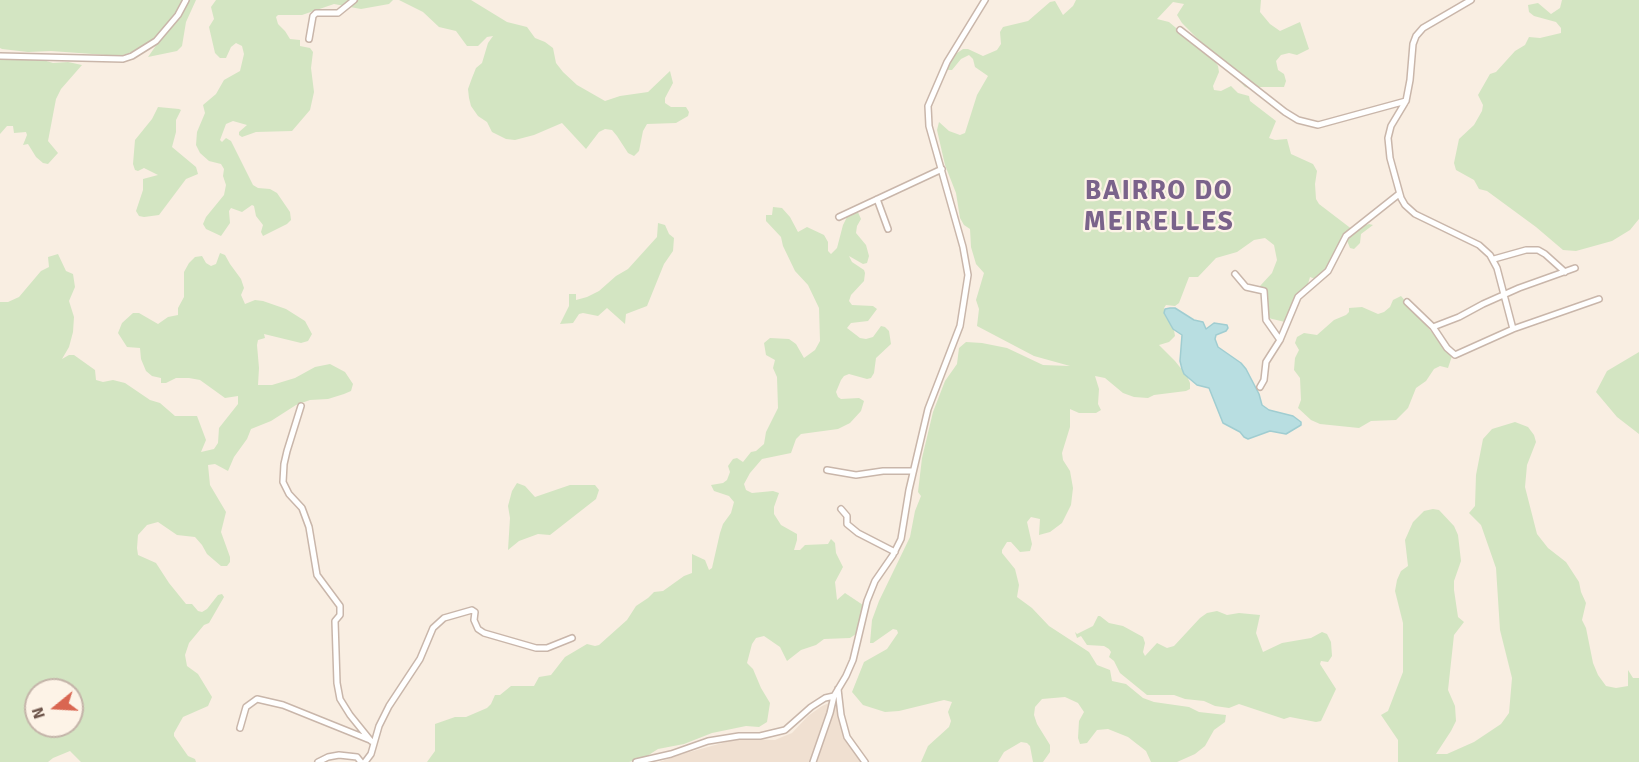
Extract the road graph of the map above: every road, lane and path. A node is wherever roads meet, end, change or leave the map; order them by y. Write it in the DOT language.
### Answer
graph roads {
  1 [pos="186,0"];
  2 [pos="354,0"];
  3 [pos="985,0"];
  4 [pos="1471,0"];
  5 [pos="1180,30"];
  6 [pos="309,39"];
  7 [pos="0,56"];
  8 [pos="1406,101"];
  9 [pos="942,169"];
  10 [pos="1399,194"];
  11 [pos="877,199"];
  12 [pos="839,218"];
  13 [pos="888,229"];
  14 [pos="1494,259"];
  15 [pos="1575,268"];
  16 [pos="1565,272"];
  17 [pos="1235,274"];
  18 [pos="1503,294"];
  19 [pos="1599,299"];
  20 [pos="1407,302"];
  21 [pos="1433,327"];
  22 [pos="1513,329"];
  23 [pos="1280,340"];
  24 [pos="1260,387"];
  25 [pos="301,406"];
  26 [pos="827,470"];
  27 [pos="913,471"];
  28 [pos="841,509"];
  29 [pos="895,552"];
  30 [pos="572,638"];
  31 [pos="838,687"];
  32 [pos="834,696"];
  33 [pos="240,728"];
  34 [pos="372,742"];
  35 [pos="318,762"];
  36 [pos="363,762"];
  37 [pos="636,762"];
  38 [pos="813,762"];
  39 [pos="865,762"];
  1 -- 7 [label="street"];
  2 -- 6 [label="street"];
  3 -- 9 [label="street"];
  4 -- 8 [label="street"];
  5 -- 8 [label="street"];
  8 -- 10 [label="street"];
  9 -- 11 [label="street"];
  9 -- 27 [label="street"];
  10 -- 14 [label="street"];
  10 -- 23 [label="street"];
  11 -- 12 [label="street"];
  11 -- 13 [label="street"];
  14 -- 16 [label="street"];
  14 -- 18 [label="street"];
  15 -- 16 [label="street"];
  16 -- 18 [label="street"];
  17 -- 23 [label="street"];
  18 -- 21 [label="street"];
  18 -- 22 [label="street"];
  19 -- 22 [label="street"];
  20 -- 21 [label="street"];
  21 -- 22 [label="street"];
  23 -- 24 [label="street"];
  25 -- 34 [label="street"];
  26 -- 27 [label="street"];
  27 -- 29 [label="street"];
  28 -- 29 [label="street"];
  29 -- 31 [label="street"];
  30 -- 34 [label="street"];
  31 -- 32 [label="street"];
  31 -- 39 [label="street"];
  32 -- 37 [label="street"];
  32 -- 38 [label="street"];
  33 -- 34 [label="street"];
  34 -- 36 [label="street"];
  35 -- 36 [label="street"];
}
